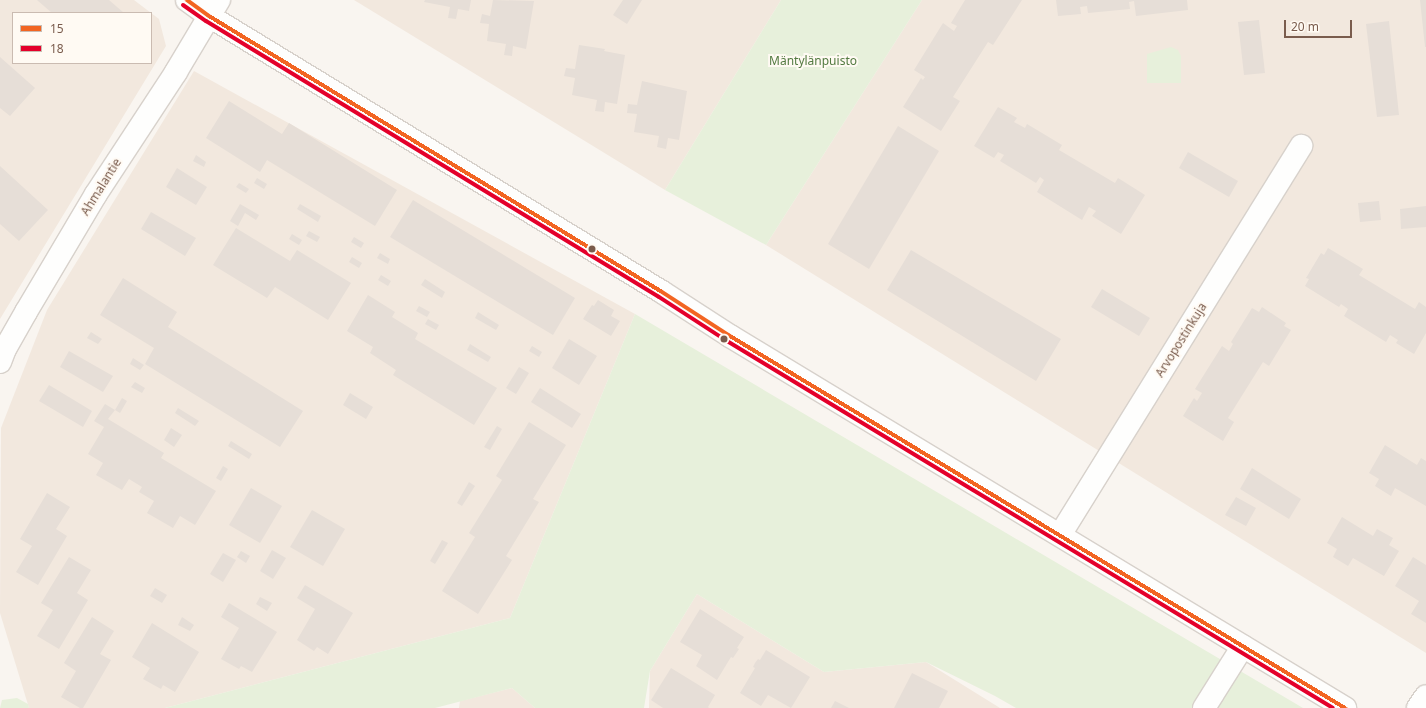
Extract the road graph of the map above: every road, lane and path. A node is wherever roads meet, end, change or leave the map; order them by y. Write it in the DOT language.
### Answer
graph roads {
  1 [pos="187,0"];
  2 [pos="214,8"];
  3 [pos="1301,146"];
  4 [pos="0,362"];
  5 [pos="1060,535"];
  6 [pos="1243,646"];
  7 [pos="1426,696"];
  8 [pos="1204,708"];
  9 [pos="1345,708"];
  10 [pos="1418,708"];
  1 -- 2 [label="street"];
  2 -- 4 [label="street, Ahmalantie"];
  2 -- 5 [label="street"];
  3 -- 5 [label="street, Arvopostinkuja"];
  5 -- 6 [label="street"];
  6 -- 8 [label="street"];
  6 -- 9 [label="street"];
  7 -- 10 [label="street"];
}
